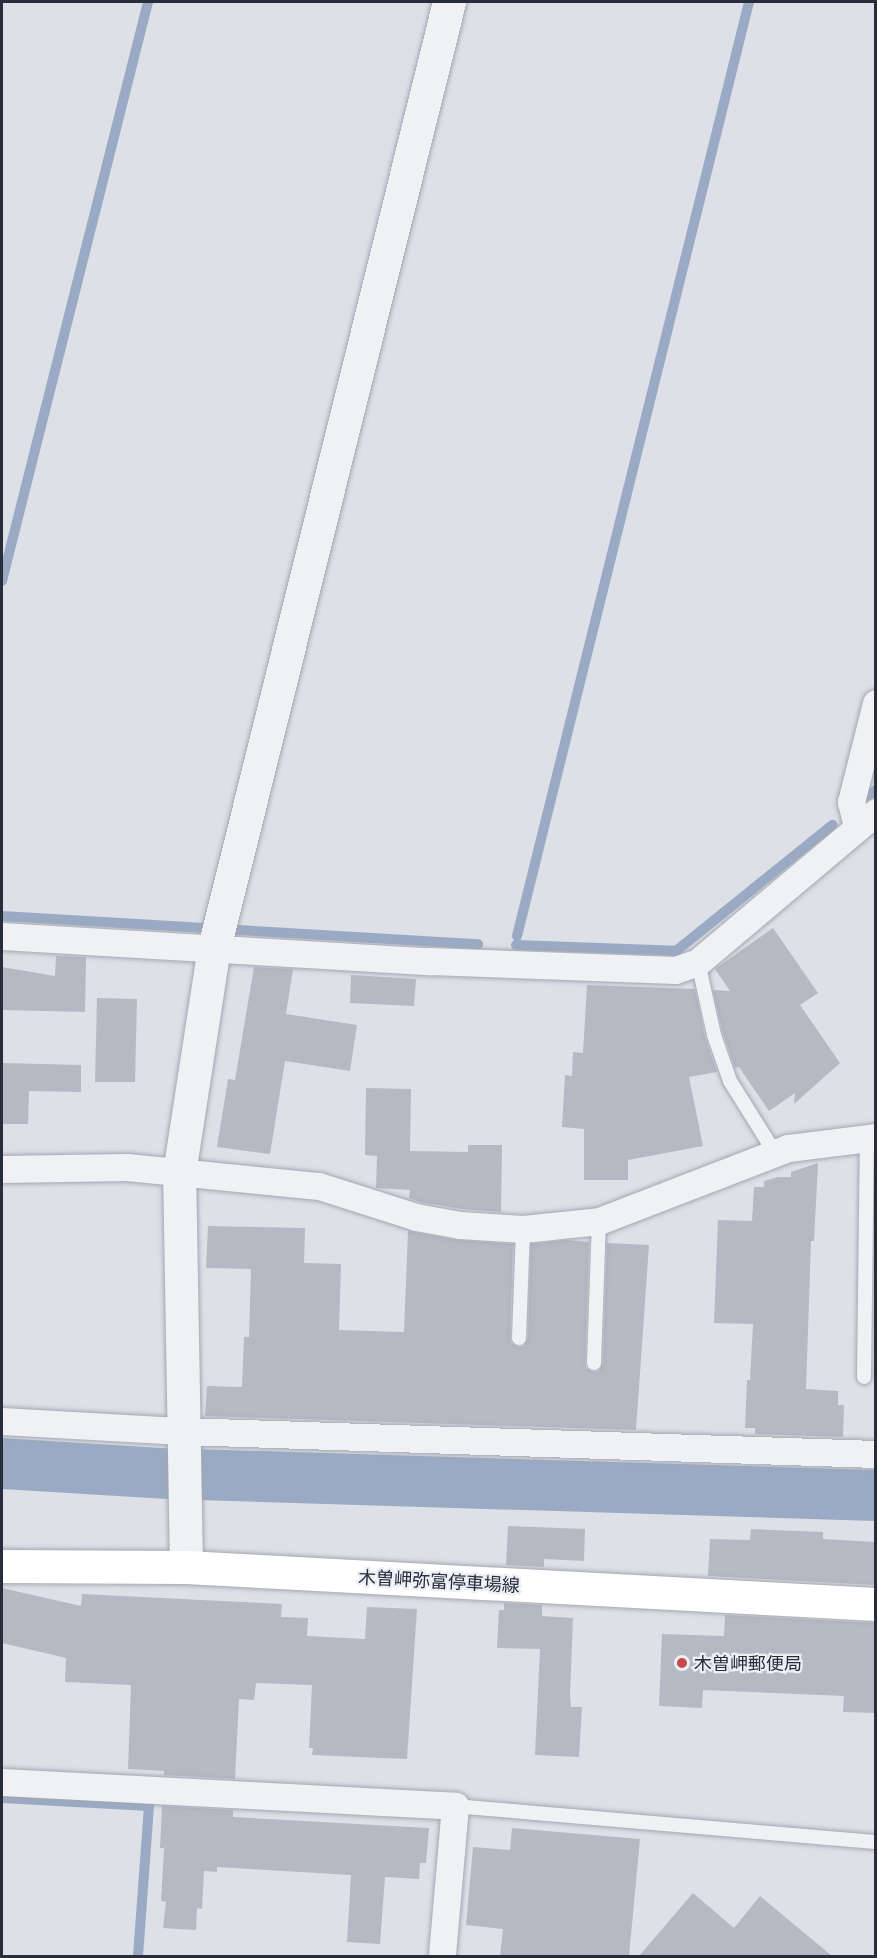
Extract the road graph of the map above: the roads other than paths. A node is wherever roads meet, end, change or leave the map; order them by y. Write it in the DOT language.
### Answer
graph roads {
  1 [pos="449,2"];
  2 [pos="876,703"];
  3 [pos="866,819"];
  4 [pos="217,935"];
  5 [pos="2,936"];
  6 [pos="698,962"];
  7 [pos="871,1138"];
  8 [pos="776,1153"];
  9 [pos="2,1168"];
  10 [pos="180,1173"];
  11 [pos="599,1221"];
  12 [pos="523,1229"];
  13 [pos="519,1338"];
  14 [pos="594,1363"];
  15 [pos="864,1377"];
  16 [pos="2,1421"];
  17 [pos="183,1437"];
  18 [pos="876,1454"];
  19 [pos="2,1566"];
  20 [pos="186,1567"];
  21 [pos="876,1604"];
  22 [pos="2,1782"];
  23 [pos="455,1806"];
  24 [pos="876,1842"];
  25 [pos="442,1956"];
  1 -- 4 [label="street"];
  2 -- 3 [label="street"];
  3 -- 6 [label="street"];
  4 -- 5 [label="street"];
  4 -- 6 [label="street"];
  4 -- 10 [label="street"];
  6 -- 8 [label="lane"];
  7 -- 8 [label="street"];
  7 -- 15 [label="lane"];
  8 -- 11 [label="street"];
  9 -- 10 [label="street"];
  10 -- 12 [label="street"];
  10 -- 17 [label="street"];
  11 -- 12 [label="street"];
  11 -- 14 [label="lane"];
  12 -- 13 [label="lane"];
  16 -- 17 [label="street"];
  17 -- 18 [label="street"];
  17 -- 20 [label="street"];
  19 -- 20 [label="main road, 木曽岬弥富停車場線"];
  20 -- 21 [label="main road, 木曽岬弥富停車場線"];
  22 -- 23 [label="street"];
  23 -- 24 [label="lane"];
  23 -- 25 [label="street"];
}
